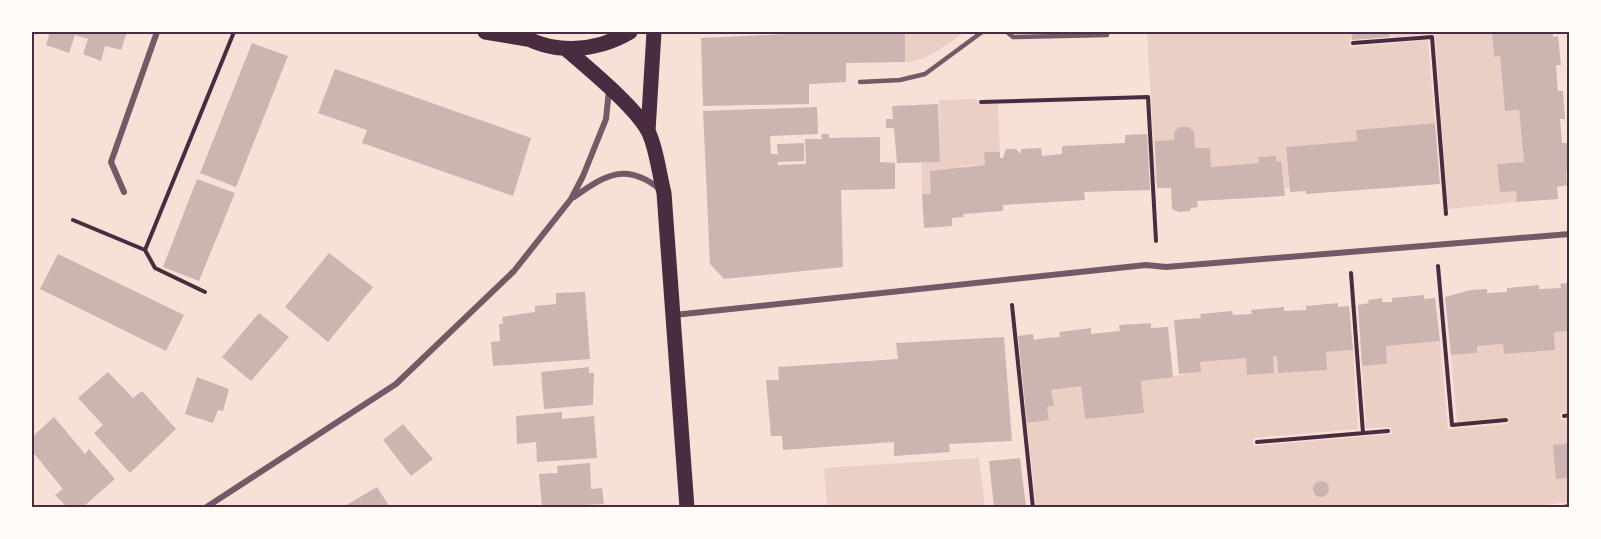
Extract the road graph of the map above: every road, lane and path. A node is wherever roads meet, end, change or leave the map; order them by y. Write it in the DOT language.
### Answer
graph roads {
  1 [pos="157,32"];
  2 [pos="234,32"];
  3 [pos="485,32"];
  4 [pos="630,32"];
  5 [pos="654,32"];
  6 [pos="982,32"];
  7 [pos="1007,32"];
  8 [pos="521,35"];
  9 [pos="1107,35"];
  10 [pos="1353,43"];
  11 [pos="566,49"];
  12 [pos="860,82"];
  13 [pos="609,88"];
  14 [pos="981,102"];
  15 [pos="648,131"];
  16 [pos="124,192"];
  17 [pos="664,193"];
  18 [pos="571,199"];
  19 [pos="1446,214"];
  20 [pos="73,220"];
  21 [pos="1569,234"];
  22 [pos="1156,241"];
  23 [pos="145,250"];
  24 [pos="1438,266"];
  25 [pos="1351,273"];
  26 [pos="205,292"];
  27 [pos="1012,305"];
  28 [pos="674,315"];
  29 [pos="1506,420"];
  30 [pos="1388,431"];
  31 [pos="1363,433"];
  32 [pos="1257,442"];
  33 [pos="1569,506"];
  34 [pos="206,507"];
  35 [pos="687,507"];
  36 [pos="1033,507"];
  37 [pos="1556,507"];
  1 -- 16 [label="street"];
  2 -- 23 [label="path"];
  3 -- 8 [label="main road"];
  4 -- 11 [label="main road"];
  5 -- 15 [label="main road"];
  6 -- 12 [label="lane"];
  7 -- 9 [label="lane"];
  8 -- 11 [label="main road"];
  10 -- 19 [label="path"];
  11 -- 13 [label="main road"];
  13 -- 15 [label="main road"];
  13 -- 18 [label="street"];
  14 -- 22 [label="path"];
  15 -- 17 [label="main road"];
  17 -- 18 [label="street"];
  17 -- 28 [label="main road"];
  18 -- 34 [label="street"];
  20 -- 23 [label="path"];
  21 -- 28 [label="street"];
  23 -- 26 [label="path"];
  24 -- 29 [label="path"];
  25 -- 31 [label="path"];
  27 -- 36 [label="path"];
  28 -- 35 [label="main road"];
  30 -- 31 [label="path"];
  31 -- 32 [label="path"];
  33 -- 37 [label="path"];
}
